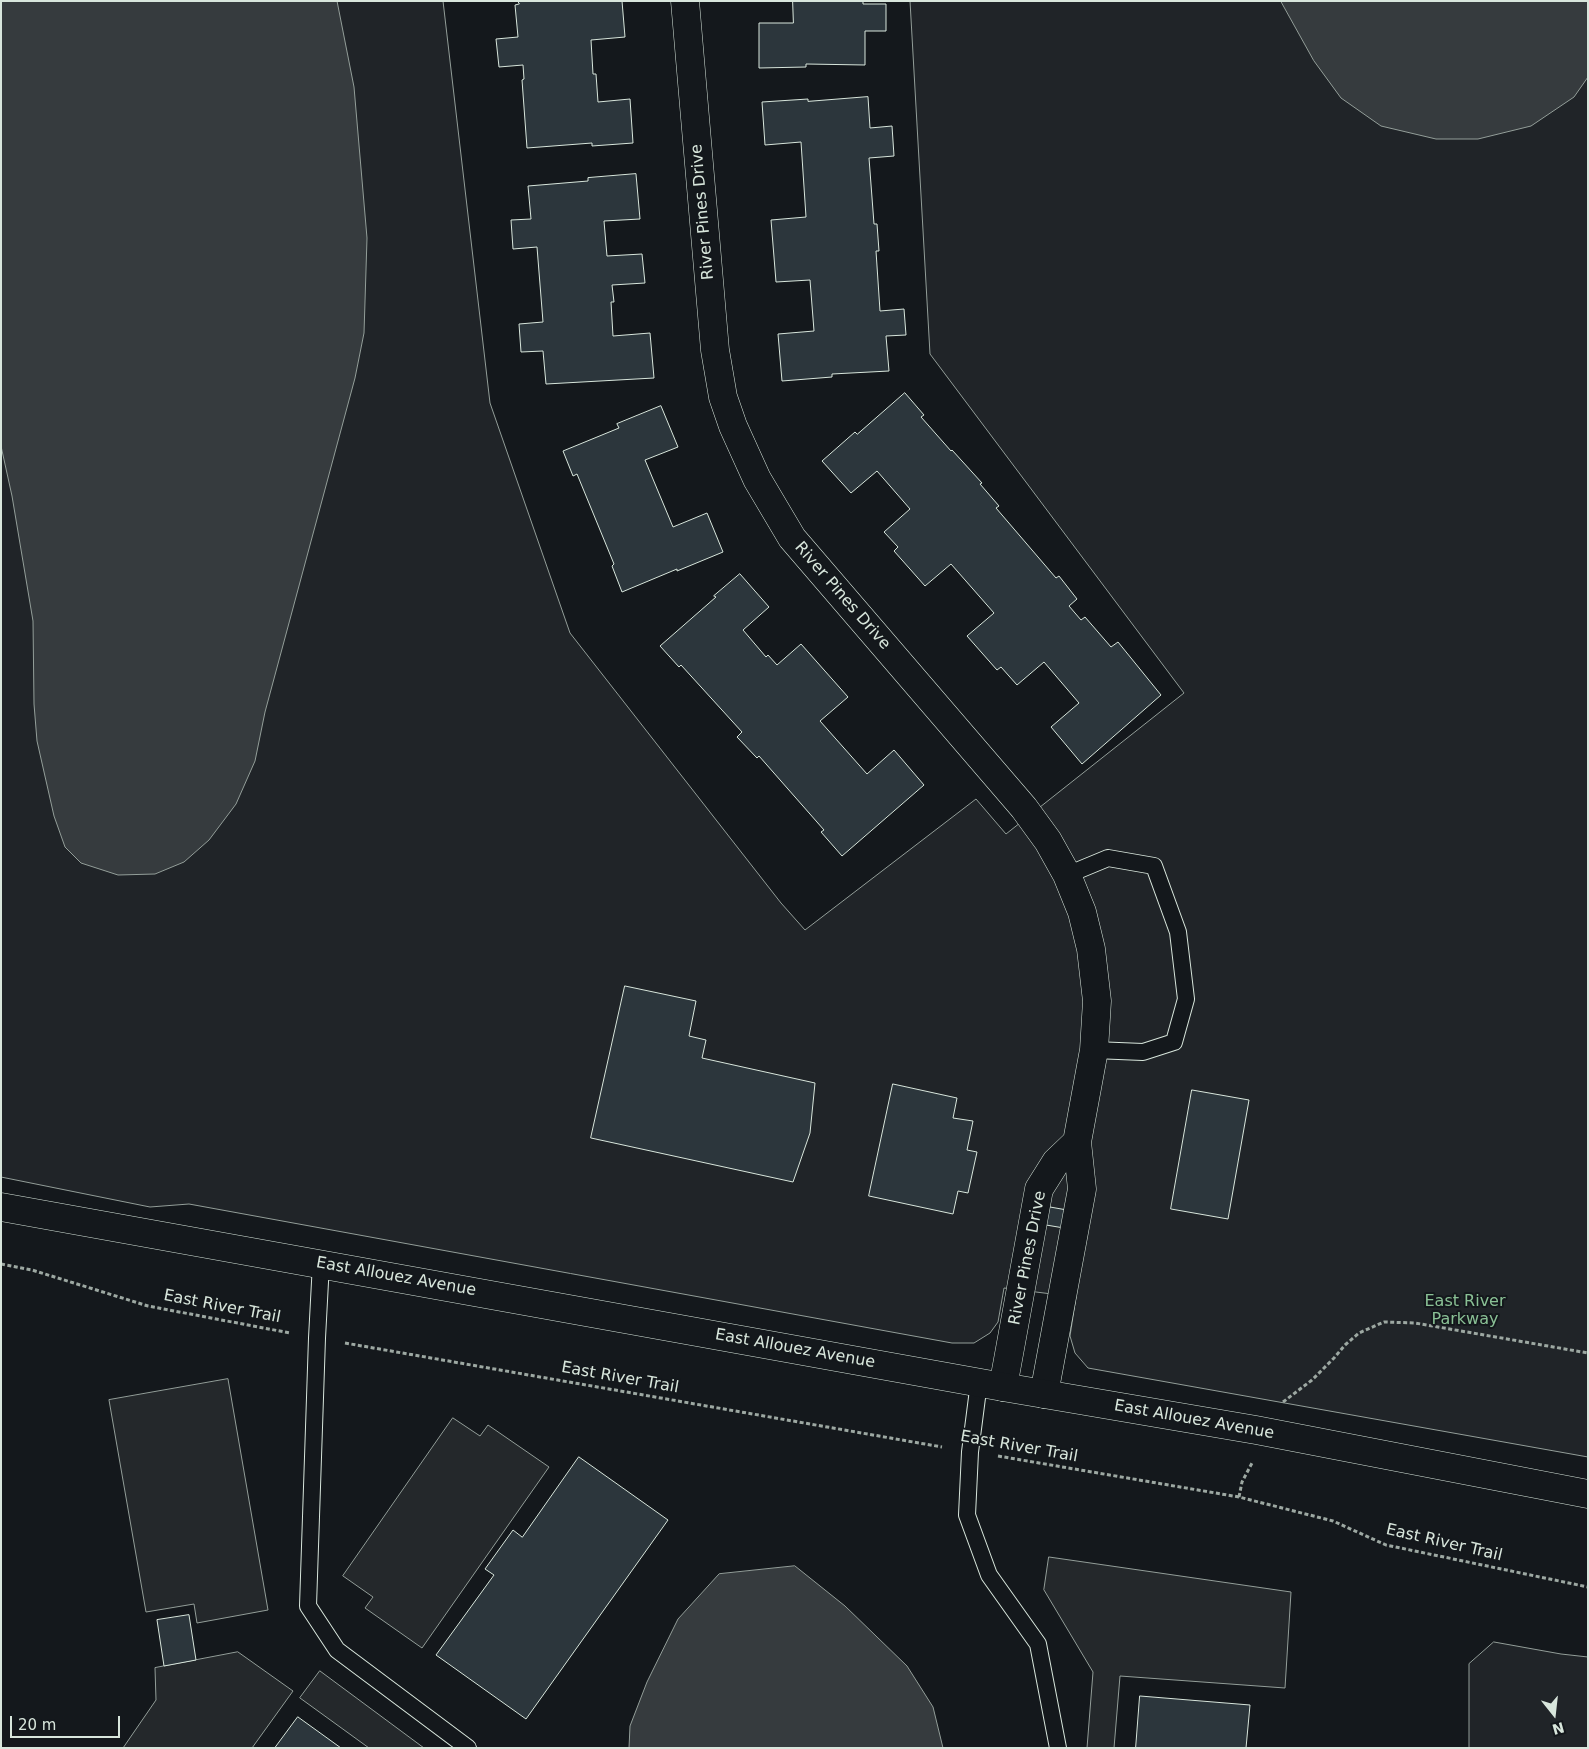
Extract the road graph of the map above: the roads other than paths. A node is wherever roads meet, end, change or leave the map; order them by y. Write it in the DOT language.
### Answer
graph roads {
  1 [pos="685,1"];
  2 [pos="1067,875"];
  3 [pos="1094,1050"];
  4 [pos="1077,1142"];
  5 [pos="1,1207"];
  6 [pos="321,1263"];
  7 [pos="991,1384"];
  8 [pos="1044,1394"];
  9 [pos="1588,1494"];
  10 [pos="468,1748"];
  11 [pos="1058,1748"];
  1 -- 2 [label="street, River Pines Drive"];
  2 -- 3 [label="street, River Pines Drive"];
  2 -- 3 [label="lane"];
  3 -- 4 [label="street, River Pines Drive"];
  4 -- 7 [label="street, River Pines Drive"];
  4 -- 8 [label="street, River Pines Drive"];
  5 -- 6 [label="street, East Allouez Avenue"];
  6 -- 7 [label="street, East Allouez Avenue"];
  6 -- 10 [label="lane"];
  7 -- 8 [label="street, East Allouez Avenue"];
  7 -- 11 [label="lane"];
  8 -- 9 [label="street, East Allouez Avenue"];
}
